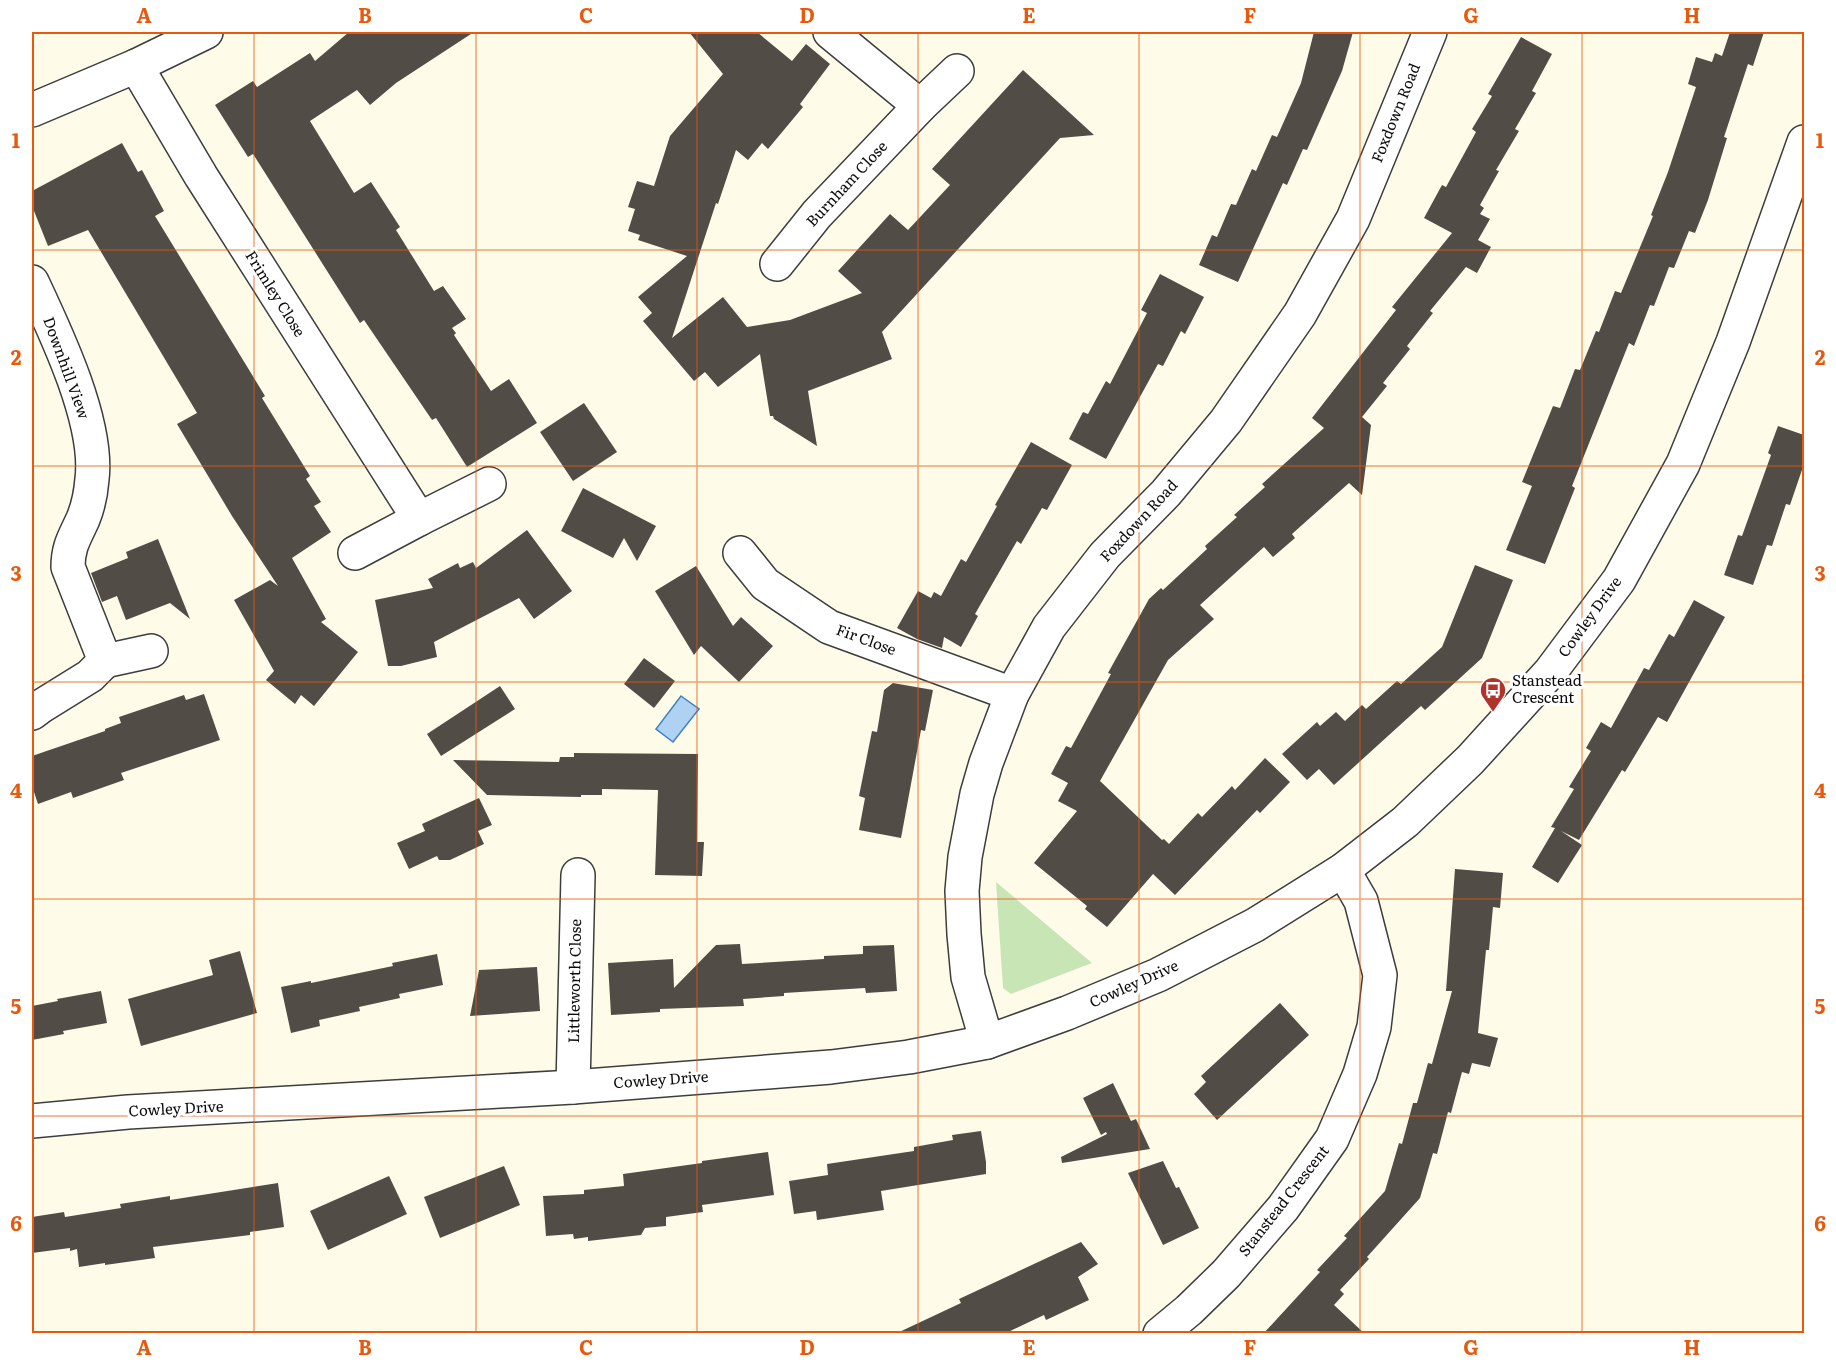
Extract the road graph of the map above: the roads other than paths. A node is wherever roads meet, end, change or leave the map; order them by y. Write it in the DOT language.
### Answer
graph roads {
  1 [pos="206,32"];
  2 [pos="830,32"];
  3 [pos="1430,32"];
  4 [pos="136,66"];
  5 [pos="957,71"];
  6 [pos="920,106"];
  7 [pos="32,110"];
  8 [pos="1804,142"];
  9 [pos="777,264"];
  10 [pos="32,282"];
  11 [pos="489,484"];
  12 [pos="418,519"];
  13 [pos="355,553"];
  14 [pos="740,553"];
  15 [pos="151,651"];
  16 [pos="105,661"];
  17 [pos="1012,694"];
  18 [pos="32,713"];
  19 [pos="1343,870"];
  20 [pos="578,875"];
  21 [pos="987,1042"];
  22 [pos="573,1087"];
  23 [pos="32,1121"];
  24 [pos="1160,1334"];
  1 -- 4 [label="street"];
  2 -- 6 [label="street"];
  3 -- 17 [label="street, Foxdown Road"];
  4 -- 7 [label="street"];
  4 -- 12 [label="street, Frimley Close"];
  5 -- 6 [label="street, Burnham Close"];
  6 -- 9 [label="street, Burnham Close"];
  8 -- 19 [label="street, Cowley Drive"];
  10 -- 16 [label="street, Downhill View"];
  11 -- 12 [label="street"];
  12 -- 13 [label="street"];
  14 -- 17 [label="street, Fir Close"];
  15 -- 16 [label="street"];
  16 -- 18 [label="street"];
  17 -- 21 [label="street, Foxdown Road"];
  19 -- 21 [label="street, Cowley Drive"];
  19 -- 24 [label="street, Stanstead Crescent"];
  20 -- 22 [label="street, Littleworth Close"];
  21 -- 22 [label="street, Cowley Drive"];
  22 -- 23 [label="street, Cowley Drive"];
}
